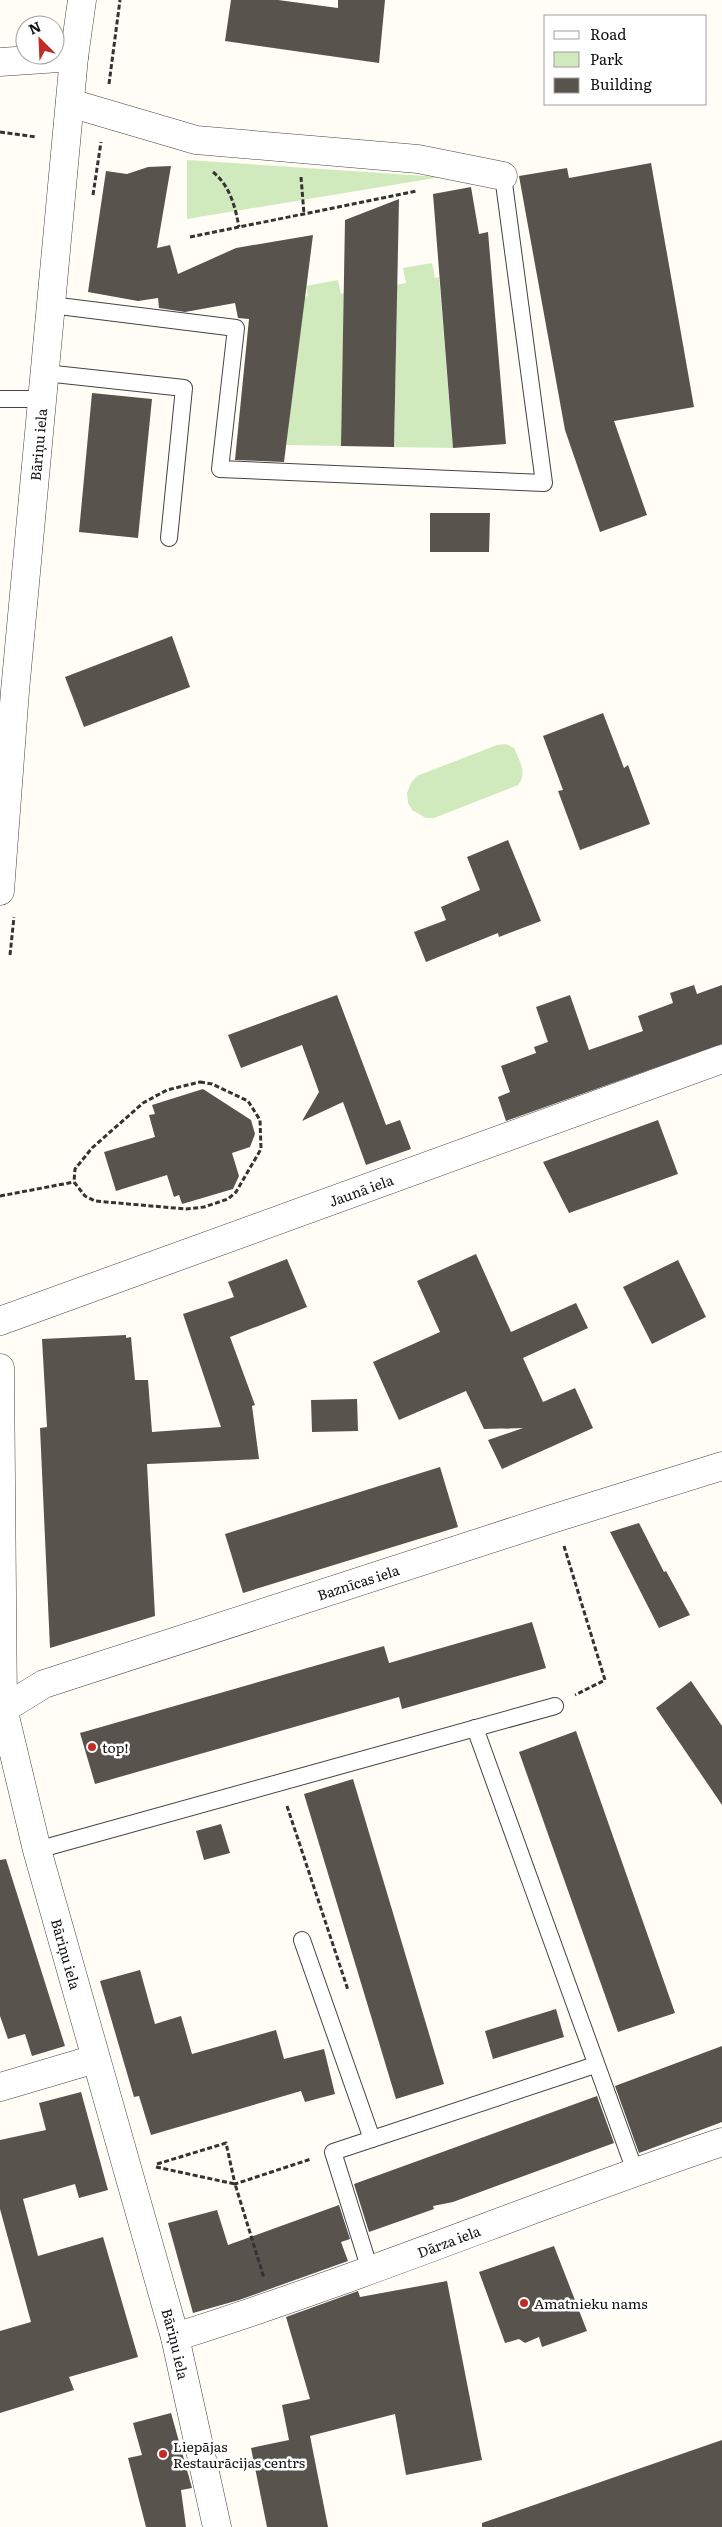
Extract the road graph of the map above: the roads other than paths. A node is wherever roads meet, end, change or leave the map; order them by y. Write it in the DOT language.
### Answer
graph roads {
  1 [pos="82,0"];
  2 [pos="0,57"];
  3 [pos="74,57"];
  4 [pos="70,103"];
  5 [pos="503,176"];
  6 [pos="51,305"];
  7 [pos="44,386"];
  8 [pos="0,399"];
  9 [pos="170,538"];
  10 [pos="8,693"];
  11 [pos="0,891"];
  12 [pos="722,1059"];
  13 [pos="0,1321"];
  14 [pos="0,1368"];
  15 [pos="722,1466"];
  16 [pos="555,1706"];
  17 [pos="2,1709"];
  18 [pos="475,1728"];
  19 [pos="36,1850"];
  20 [pos="302,1940"];
  21 [pos="95,2059"];
  22 [pos="595,2065"];
  23 [pos="0,2087"];
  24 [pos="372,2139"];
  25 [pos="722,2142"];
  26 [pos="635,2171"];
  27 [pos="370,2270"];
  28 [pos="174,2337"];
  29 [pos="217,2527"];
  1 -- 3 [label="street, Bāriņu iela"];
  2 -- 3 [label="street"];
  3 -- 4 [label="street, Bāriņu iela"];
  4 -- 5 [label="street"];
  4 -- 6 [label="street, Bāriņu iela"];
  5 -- 6 [label="lane"];
  6 -- 7 [label="street, Bāriņu iela"];
  7 -- 8 [label="lane"];
  7 -- 9 [label="lane"];
  7 -- 10 [label="street, Bāriņu iela"];
  10 -- 11 [label="street, Bāriņu iela"];
  12 -- 13 [label="street, Jaunā iela"];
  14 -- 17 [label="street, Bāriņu iela"];
  15 -- 17 [label="street, Baznīcas iela"];
  16 -- 18 [label="lane"];
  17 -- 19 [label="street, Bāriņu iela"];
  18 -- 19 [label="lane"];
  18 -- 22 [label="lane"];
  19 -- 21 [label="street, Bāriņu iela"];
  20 -- 24 [label="lane"];
  21 -- 23 [label="street"];
  21 -- 28 [label="street, Bāriņu iela"];
  22 -- 24 [label="lane"];
  22 -- 26 [label="lane"];
  24 -- 27 [label="lane"];
  25 -- 26 [label="street, Dārza iela"];
  26 -- 27 [label="street, Dārza iela"];
  27 -- 28 [label="street, Dārza iela"];
  28 -- 29 [label="street, Bāriņu iela"];
}
